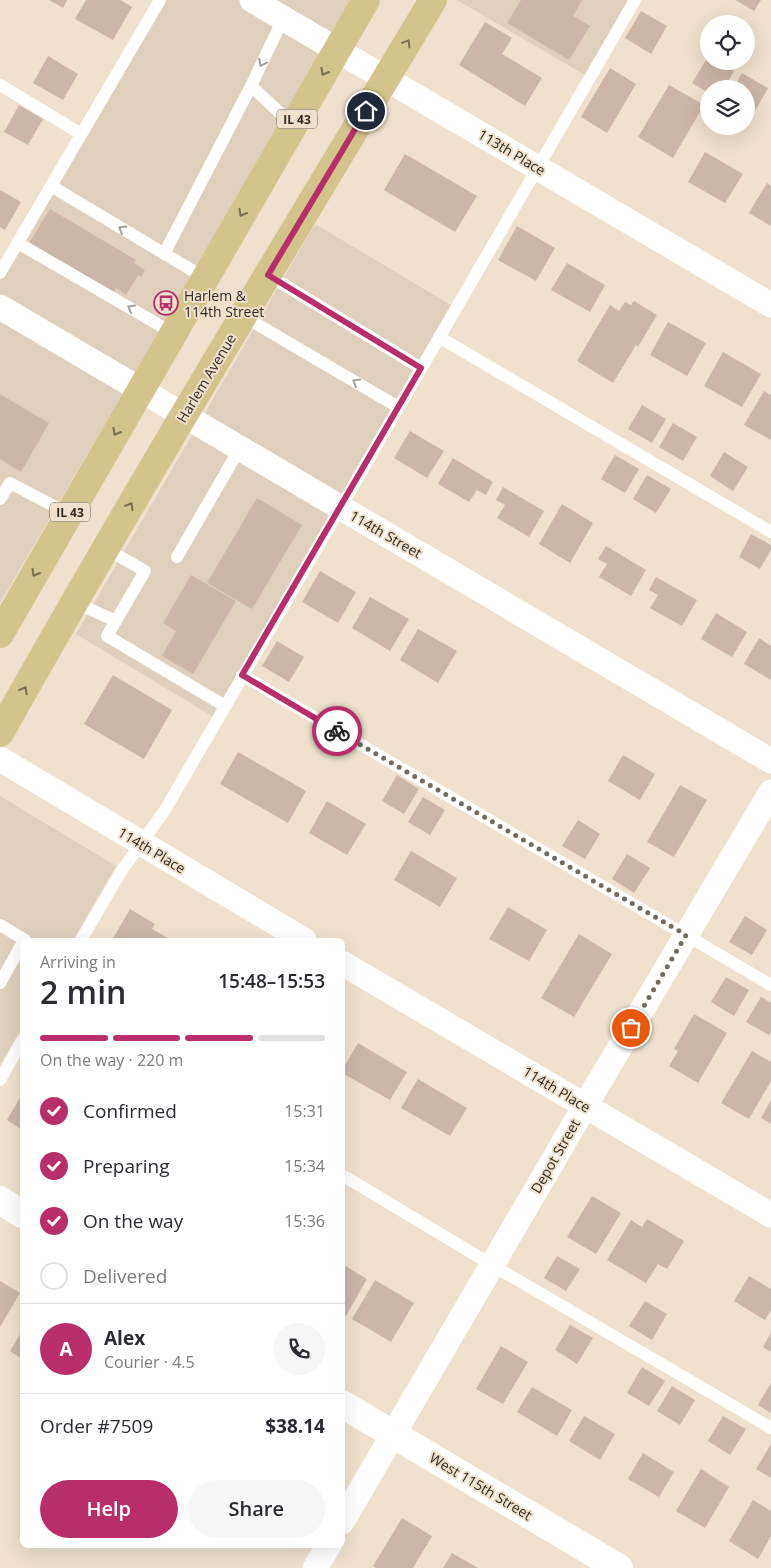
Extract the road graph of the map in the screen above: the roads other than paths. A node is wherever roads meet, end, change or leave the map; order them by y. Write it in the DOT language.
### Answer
graph roads {
  1 [pos="160,0"];
  2 [pos="252,0"];
  3 [pos="366,0"];
  4 [pos="433,0"];
  5 [pos="635,0"];
  6 [pos="283,19"];
  7 [pos="337,50"];
  8 [pos="386,78"];
  9 [pos="0,85"];
  10 [pos="251,86"];
  11 [pos="294,125"];
  12 [pos="81,134"];
  13 [pos="537,168"];
  14 [pos="51,186"];
  15 [pos="18,243"];
  16 [pos="164,254"];
  17 [pos="0,273"];
  18 [pos="268,275"];
  19 [pos="204,278"];
  20 [pos="771,305"];
  21 [pos="0,307"];
  22 [pos="243,316"];
  23 [pos="173,333"];
  24 [pos="439,337"];
  25 [pos="421,368"];
  26 [pos="140,390"];
  27 [pos="398,407"];
  28 [pos="183,415"];
  29 [pos="240,448"];
  30 [pos="0,499"];
  31 [pos="340,507"];
  32 [pos="69,514"];
  33 [pos="771,532"];
  34 [pos="105,548"];
  35 [pos="176,557"];
  36 [pos="74,602"];
  37 [pos="4,617"];
  38 [pos="116,621"];
  39 [pos="242,675"];
  40 [pos="224,706"];
  41 [pos="0,733"];
  42 [pos="0,758"];
  43 [pos="771,761"];
  44 [pos="771,792"];
  45 [pos="140,843"];
  46 [pos="0,925"];
  47 [pos="686,935"];
  48 [pos="22,938"];
  49 [pos="82,938"];
  50 [pos="301,938"];
  51 [pos="20,948"];
  52 [pos="345,965"];
  53 [pos="0,983"];
  54 [pos="771,985"];
  55 [pos="20,1045"];
  56 [pos="0,1080"];
  57 [pos="584,1106"];
  58 [pos="345,1177"];
  59 [pos="0,1200"];
  60 [pos="20,1213"];
  61 [pos="771,1215"];
  62 [pos="492,1264"];
  63 [pos="345,1406"];
  64 [pos="771,1428"];
  65 [pos="394,1434"];
  66 [pos="345,1517"];
  67 [pos="327,1548"];
  68 [pos="315,1568"];
  69 [pos="620,1568"];
  1 -- 12 [label="lane"];
  2 -- 6 [label="street, 113th Place"];
  3 -- 7 [label="main road, IL 43"];
  8 -- 4 [label="main road, Harlem Avenue, one-way"];
  5 -- 13 [label="lane"];
  6 -- 7 [label="street, 113th Place"];
  6 -- 10 [label="lane, one-way"];
  7 -- 8 [label="street, 113th Place"];
  7 -- 11 [label="main road, IL 43, one-way"];
  8 -- 13 [label="street, 113th Place"];
  8 -- 18 [label="main road, Harlem Avenue"];
  9 -- 12 [label="lane"];
  10 -- 11 [label="lane"];
  10 -- 16 [label="lane"];
  11 -- 19 [label="main road, IL 43, one-way"];
  12 -- 14 [label="lane"];
  13 -- 20 [label="street, 113th Place"];
  13 -- 24 [label="lane"];
  14 -- 15 [label="lane"];
  16 -- 14 [label="lane, one-way"];
  15 -- 17 [label="lane"];
  23 -- 15 [label="lane, one-way"];
  16 -- 19 [label="lane"];
  18 -- 22 [label="main road, Harlem Avenue"];
  18 -- 25 [label="lane"];
  19 -- 23 [label="main road, IL 43"];
  21 -- 26 [label="street, 114th Street"];
  27 -- 22 [label="lane, one-way"];
  22 -- 28 [label="main road, Harlem Avenue"];
  23 -- 26 [label="main road, IL 43"];
  24 -- 25 [label="lane"];
  24 -- 33 [label="lane"];
  25 -- 27 [label="lane"];
  26 -- 28 [label="street, 114th Street"];
  26 -- 32 [label="main road, IL 43, one-way"];
  27 -- 31 [label="lane"];
  28 -- 29 [label="street, 114th Street"];
  34 -- 28 [label="main road, Harlem Avenue, one-way"];
  29 -- 31 [label="street, 114th Street"];
  29 -- 35 [label="lane"];
  30 -- 32 [label="lane"];
  31 -- 39 [label="lane"];
  31 -- 43 [label="street, 114th Street"];
  32 -- 37 [label="main road, IL 43, one-way"];
  34 -- 36 [label="main road, Harlem Avenue"];
  34 -- 38 [label="lane"];
  36 -- 38 [label="lane"];
  41 -- 36 [label="main road, Harlem Avenue, one-way"];
  38 -- 40 [label="lane"];
  39 -- 40 [label="lane"];
  39 -- 47 [label="lane"];
  40 -- 45 [label="lane"];
  42 -- 45 [label="street, 114th Place"];
  44 -- 47 [label="street, Depot Street"];
  45 -- 49 [label="lane"];
  45 -- 50 [label="street, 114th Place"];
  46 -- 48 [label="lane"];
  47 -- 54 [label="lane"];
  47 -- 57 [label="street, Depot Street"];
  51 -- 53 [label="lane"];
  52 -- 57 [label="street, 114th Place"];
  55 -- 56 [label="lane"];
  57 -- 61 [label="street, 114th Place"];
  57 -- 62 [label="street, Depot Street"];
  58 -- 62 [label="lane"];
  59 -- 60 [label="street"];
  62 -- 64 [label="lane"];
  62 -- 65 [label="street, Depot Street"];
  63 -- 65 [label="street, West 115th Street"];
  65 -- 66 [label="street, Depot Street"];
  65 -- 69 [label="street, West 115th Street"];
  67 -- 68 [label="street"];
}
